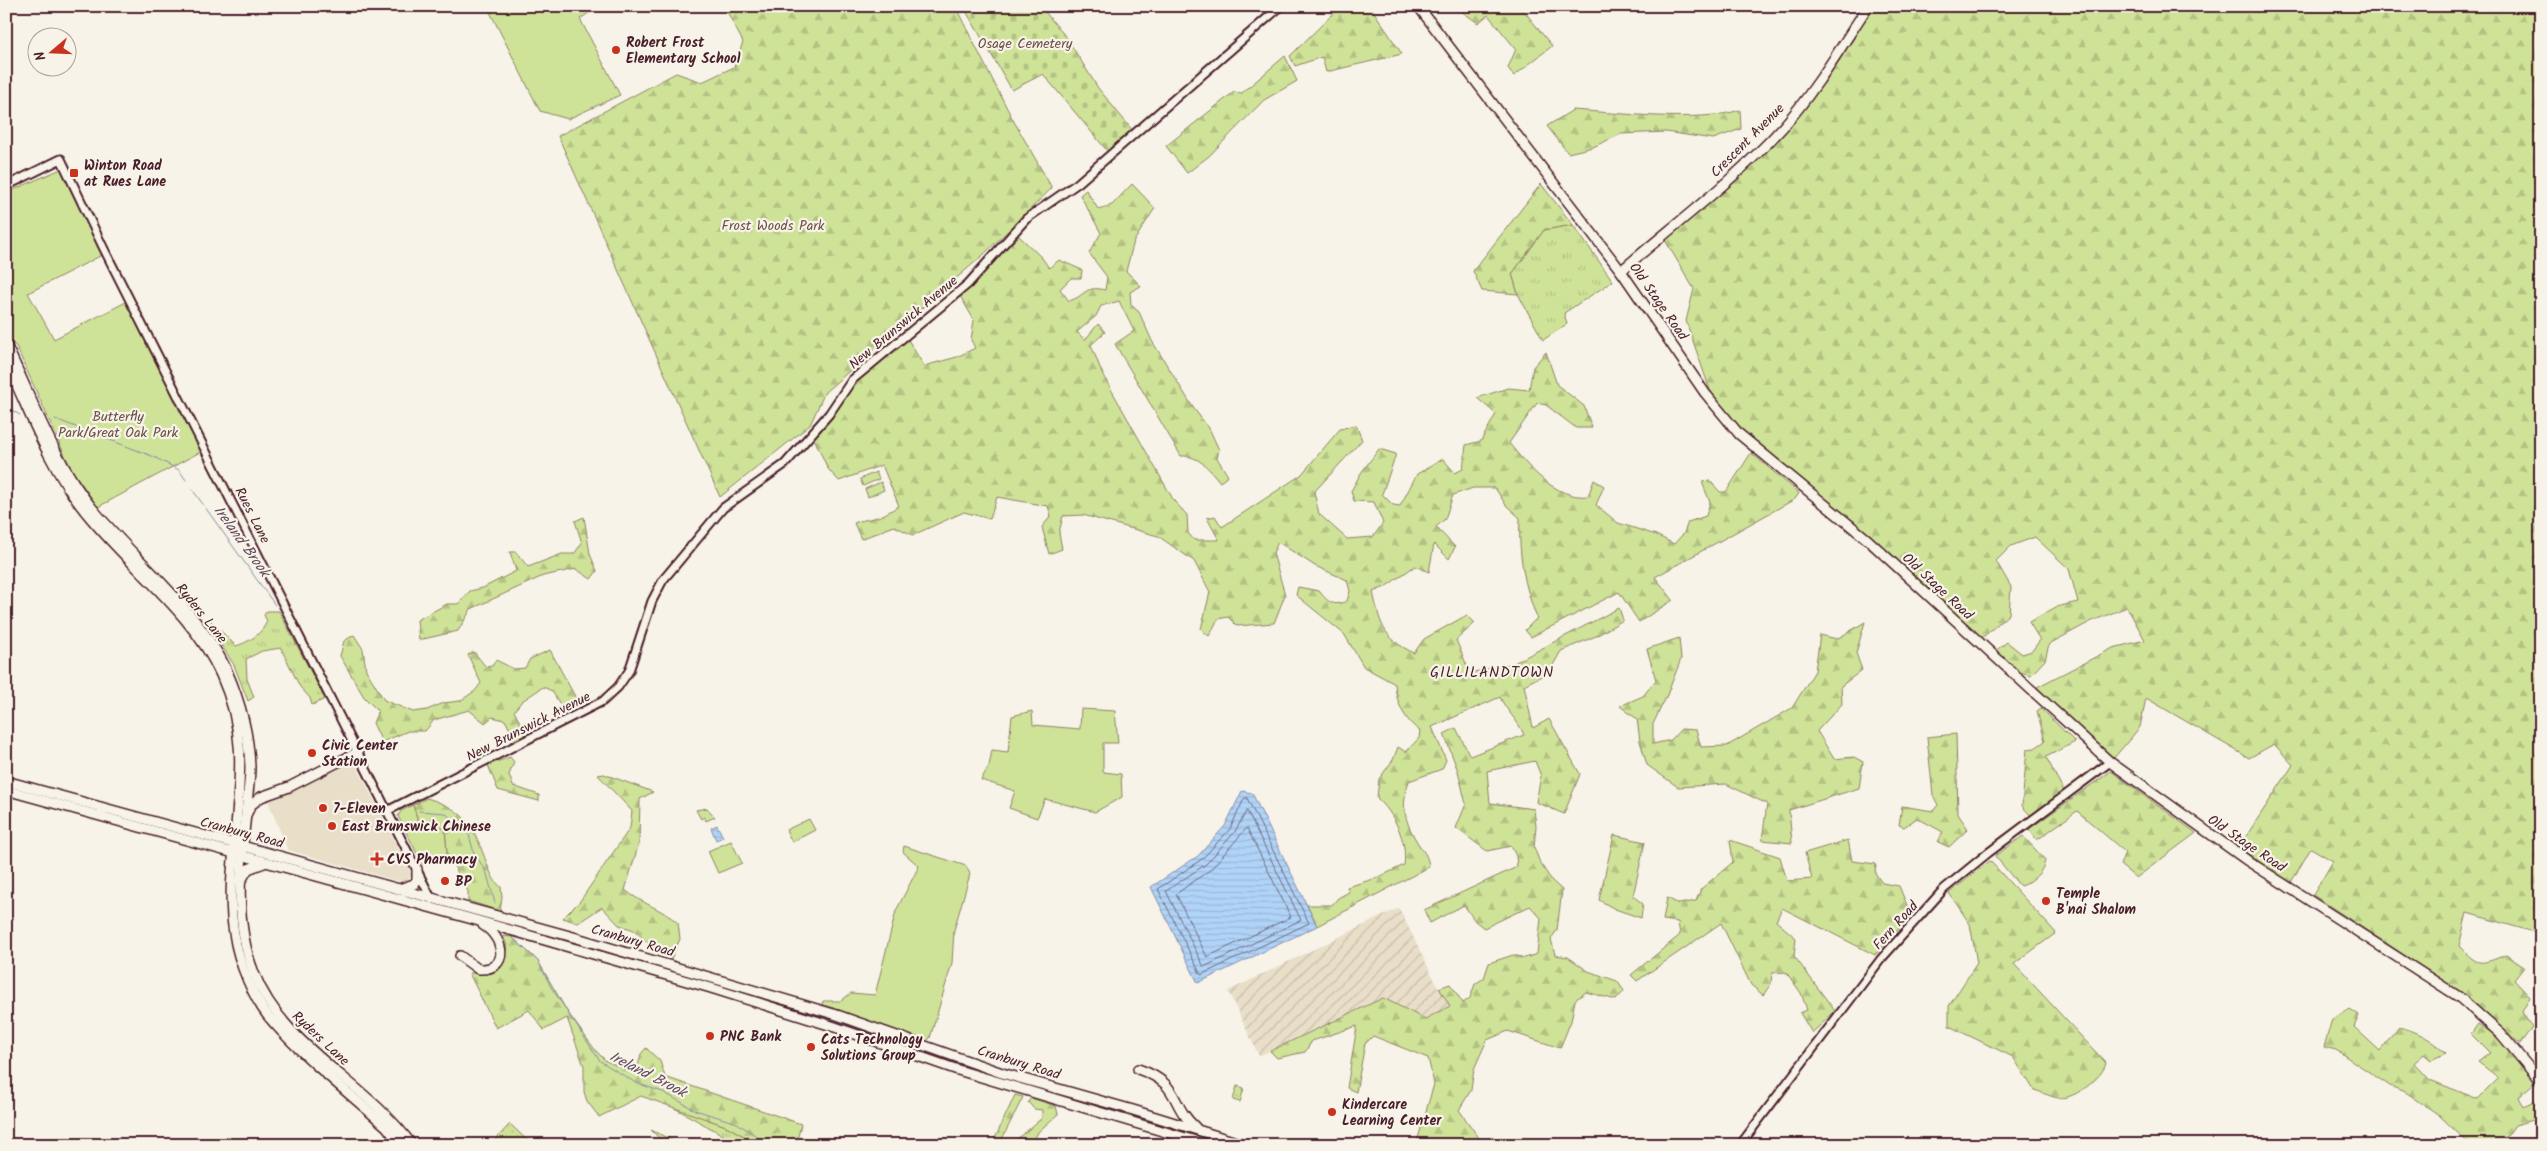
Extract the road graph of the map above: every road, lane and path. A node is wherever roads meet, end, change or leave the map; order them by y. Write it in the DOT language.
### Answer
graph roads {
  1 [pos="1281,6"];
  2 [pos="1418,6"];
  3 [pos="1868,6"];
  4 [pos="6,186"];
  5 [pos="1621,271"];
  6 [pos="6,345"];
  7 [pos="6,362"];
  8 [pos="358,752"];
  9 [pos="2110,762"];
  10 [pos="6,781"];
  11 [pos="6,790"];
  12 [pos="388,811"];
  13 [pos="246,815"];
  14 [pos="239,850"];
  15 [pos="266,862"];
  16 [pos="416,869"];
  17 [pos="240,884"];
  18 [pos="398,889"];
  19 [pos="432,898"];
  20 [pos="437,909"];
  21 [pos="472,919"];
  22 [pos="460,956"];
  23 [pos="1138,1069"];
  24 [pos="2541,1082"];
  25 [pos="1200,1132"];
  26 [pos="401,1145"];
  27 [pos="412,1145"];
  28 [pos="1209,1145"];
  29 [pos="1246,1145"];
  30 [pos="1740,1145"];
  1 -- 12 [label="street, New Brunswick Avenue"];
  2 -- 5 [label="main road, Old Stage Road"];
  3 -- 5 [label="main road, Crescent Avenue"];
  4 -- 8 [label="street, Rues Lane"];
  5 -- 9 [label="main road, Old Stage Road"];
  6 -- 13 [label="main road, Ryders Lane"];
  7 -- 14 [label="main road, Ryders Lane"];
  8 -- 12 [label="street, Rues Lane"];
  8 -- 13 [label="main road"];
  9 -- 24 [label="main road, Old Stage Road"];
  9 -- 30 [label="street, Fern Road"];
  10 -- 14 [label="main road, Cranbury Road"];
  11 -- 14 [label="main road, Cranbury Road"];
  12 -- 16 [label="street, Rues Lane"];
  13 -- 14 [label="main road, Ryders Lane"];
  14 -- 15 [label="main road, Cranbury Road"];
  14 -- 17 [label="main road, Ryders Lane"];
  14 -- 18 [label="main road, Cranbury Road"];
  14 -- 26 [label="main road, Ryders Lane"];
  15 -- 17 [label="main road"];
  15 -- 20 [label="main road, Cranbury Road"];
  16 -- 18 [label="main road"];
  16 -- 19 [label="street, Rues Lane"];
  17 -- 27 [label="main road, Ryders Lane"];
  18 -- 19 [label="main road, Cranbury Road"];
  19 -- 20 [label="street, Rues Lane"];
  19 -- 25 [label="main road, Cranbury Road"];
  20 -- 21 [label="main road, Cranbury Road"];
  21 -- 22 [label="main road"];
  21 -- 28 [label="main road, Cranbury Road"];
  23 -- 25 [label="main road"];
  25 -- 29 [label="main road, Cranbury Road"];
}
